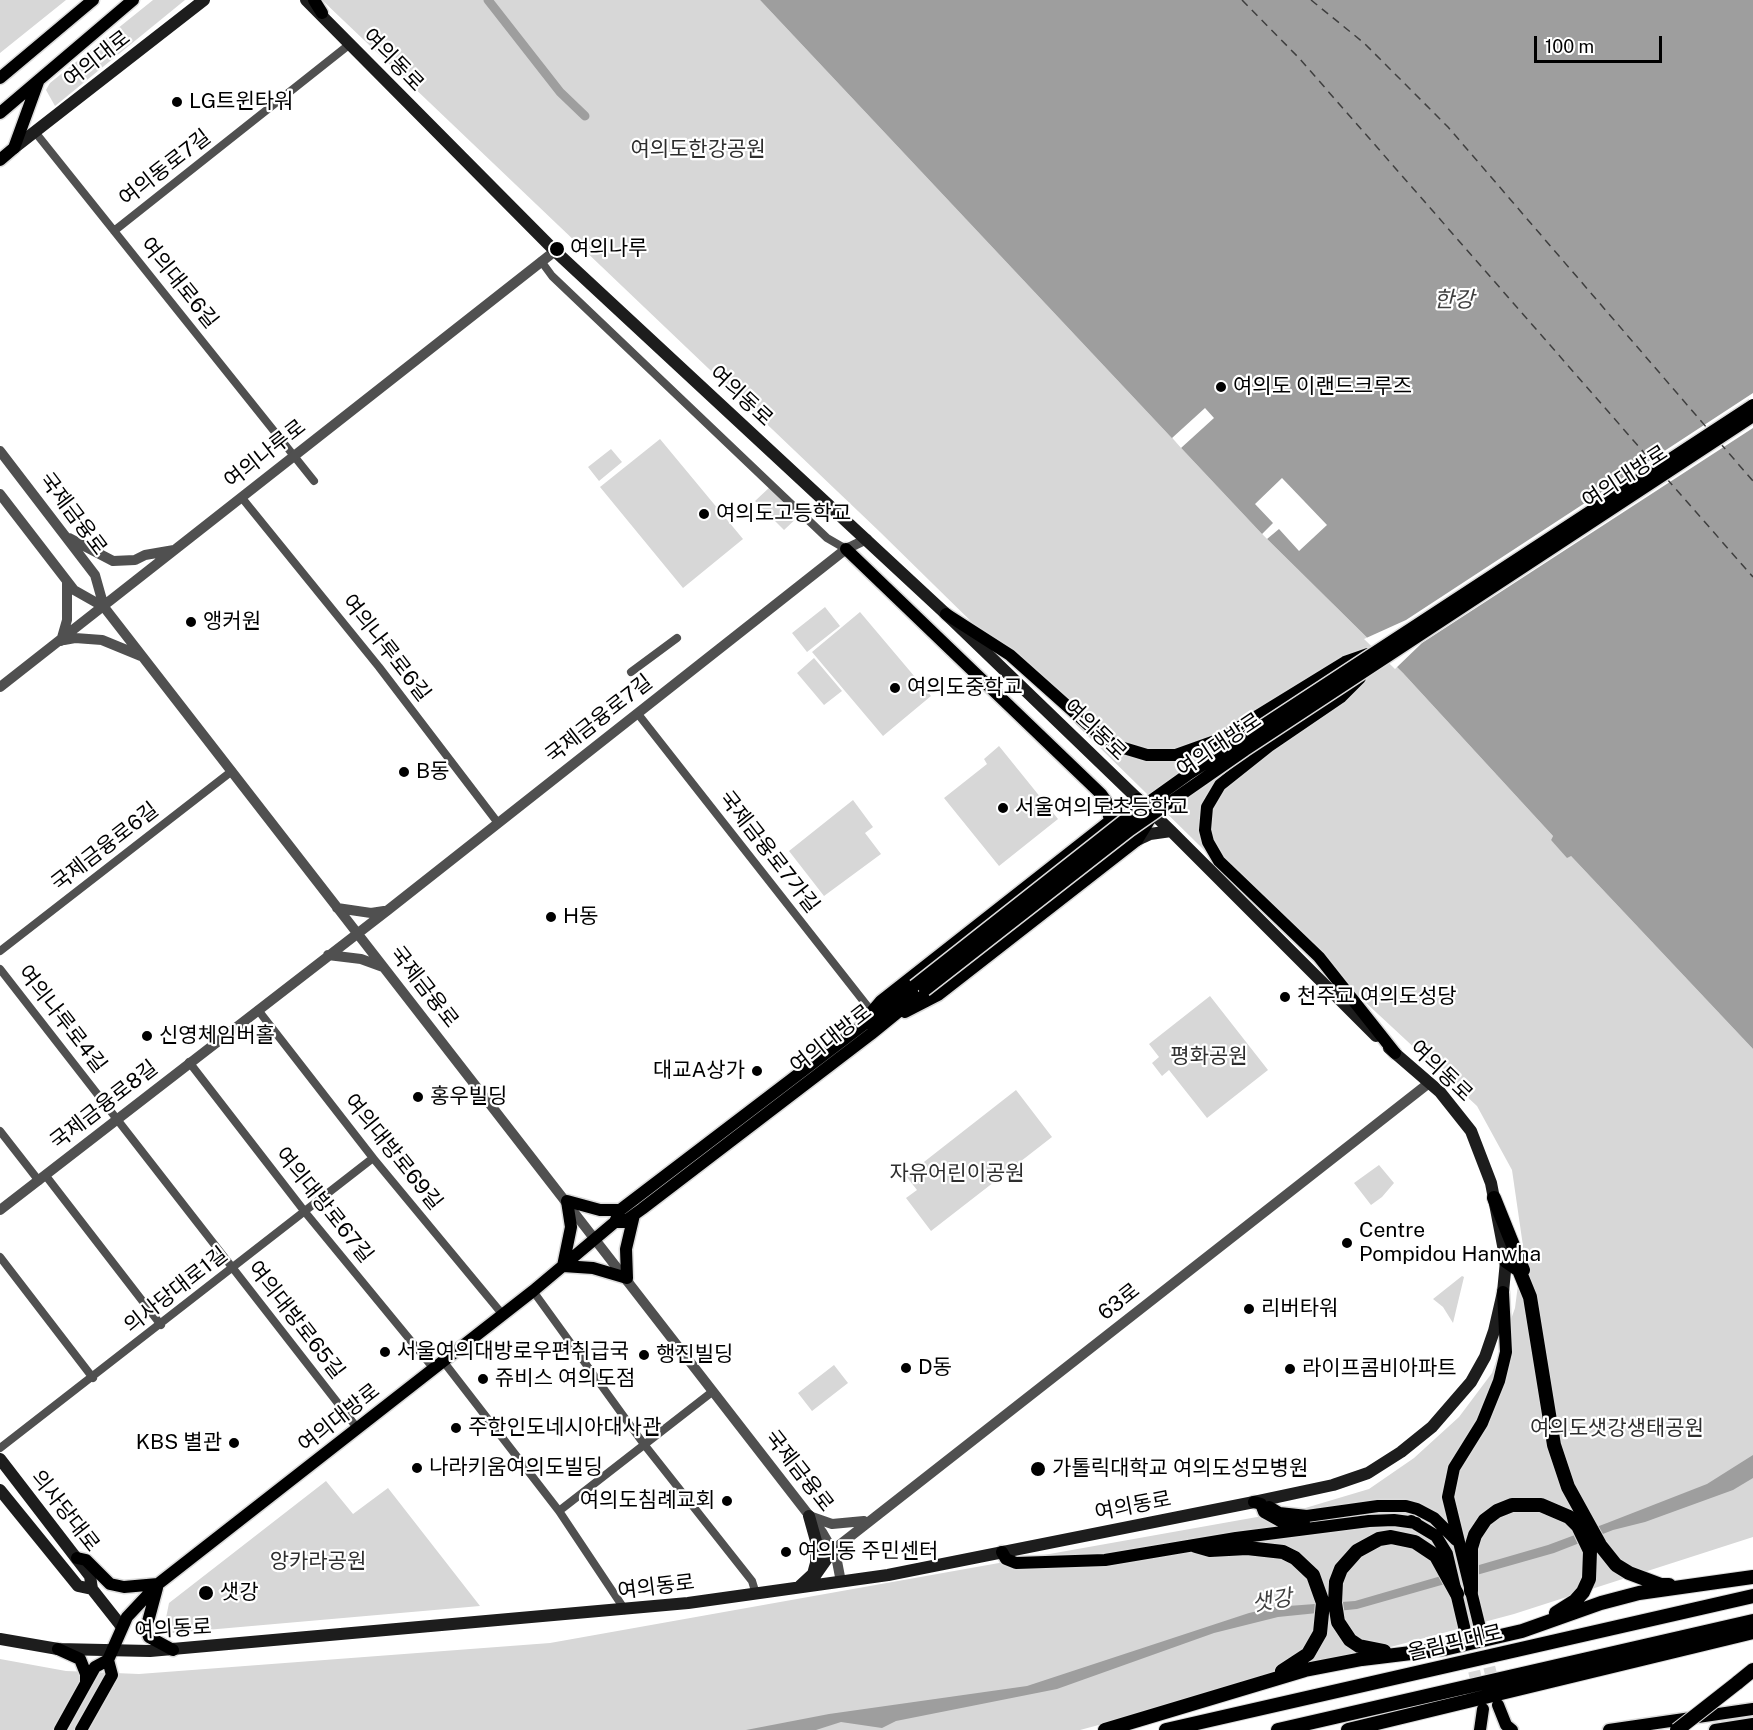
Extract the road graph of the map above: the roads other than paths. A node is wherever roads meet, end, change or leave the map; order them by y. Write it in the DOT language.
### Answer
graph roads {
  1 [pos="93,0"];
  2 [pos="133,0"];
  3 [pos="204,0"];
  4 [pos="306,0"];
  5 [pos="314,0"];
  6 [pos="322,13"];
  7 [pos="350,44"];
  8 [pos="0,78"];
  9 [pos="38,80"];
  10 [pos="0,113"];
  11 [pos="35,132"];
  12 [pos="14,148"];
  13 [pos="0,160"];
  14 [pos="114,231"];
  15 [pos="555,251"];
  16 [pos="541,261"];
  17 [pos="1753,405"];
  18 [pos="1753,416"];
  19 [pos="0,451"];
  20 [pos="294,456"];
  21 [pos="314,481"];
  22 [pos="0,494"];
  23 [pos="242,498"];
  24 [pos="65,536"];
  25 [pos="867,539"];
  26 [pos="846,549"];
  27 [pos="175,550"];
  28 [pos="67,580"];
  29 [pos="104,607"];
  30 [pos="946,614"];
  31 [pos="677,638"];
  32 [pos="61,641"];
  33 [pos="1375,651"];
  34 [pos="143,657"];
  35 [pos="1373,666"];
  36 [pos="631,672"];
  37 [pos="0,687"];
  38 [pos="638,714"];
  39 [pos="232,771"];
  40 [pos="1138,799"];
  41 [pos="1153,814"];
  42 [pos="1110,821"];
  43 [pos="498,823"];
  44 [pos="1171,831"];
  45 [pos="1137,840"];
  46 [pos="337,908"];
  47 [pos="388,910"];
  48 [pos="357,933"];
  49 [pos="0,951"];
  50 [pos="328,955"];
  51 [pos="383,967"];
  52 [pos="0,969"];
  53 [pos="920,988"];
  54 [pos="258,1010"];
  55 [pos="872,1012"];
  56 [pos="861,1028"];
  57 [pos="878,1028"];
  58 [pos="1395,1053"];
  59 [pos="189,1062"];
  60 [pos="1429,1083"];
  61 [pos="117,1119"];
  62 [pos="0,1131"];
  63 [pos="373,1158"];
  64 [pos="42,1178"];
  65 [pos="1494,1198"];
  66 [pos="567,1201"];
  67 [pos="0,1210"];
  68 [pos="305,1212"];
  69 [pos="634,1215"];
  70 [pos="617,1216"];
  71 [pos="596,1238"];
  72 [pos="0,1257"];
  73 [pos="1506,1262"];
  74 [pos="563,1266"];
  75 [pos="233,1268"];
  76 [pos="627,1278"];
  77 [pos="533,1291"];
  78 [pos="1503,1292"];
  79 [pos="503,1315"];
  80 [pos="161,1325"];
  81 [pos="1536,1325"];
  82 [pos="438,1365"];
  83 [pos="93,1378"];
  84 [pos="712,1392"];
  85 [pos="358,1429"];
  86 [pos="643,1443"];
  87 [pos="0,1448"];
  88 [pos="0,1459"];
  89 [pos="0,1490"];
  90 [pos="1254,1502"];
  91 [pos="559,1511"];
  92 [pos="1575,1514"];
  93 [pos="809,1516"];
  94 [pos="872,1518"];
  95 [pos="1416,1523"];
  96 [pos="1196,1546"];
  97 [pos="1595,1548"];
  98 [pos="833,1550"];
  99 [pos="1455,1550"];
  100 [pos="1002,1552"];
  101 [pos="77,1558"];
  102 [pos="1753,1577"];
  103 [pos="842,1582"];
  104 [pos="158,1584"];
  105 [pos="1692,1585"];
  106 [pos="795,1588"];
  107 [pos="92,1589"];
  108 [pos="1471,1591"];
  109 [pos="756,1594"];
  110 [pos="1457,1594"];
  111 [pos="1753,1596"];
  112 [pos="625,1610"];
  113 [pos="1753,1621"];
  114 [pos="122,1627"];
  115 [pos="1522,1631"];
  116 [pos="1481,1632"];
  117 [pos="1753,1632"];
  118 [pos="1466,1635"];
  119 [pos="0,1639"];
  120 [pos="58,1649"];
  121 [pos="173,1650"];
  122 [pos="1410,1652"];
  123 [pos="110,1655"];
  124 [pos="1753,1670"];
  125 [pos="87,1678"];
  126 [pos="1268,1681"];
  127 [pos="1498,1705"];
  128 [pos="1483,1709"];
  129 [pos="1753,1709"];
  130 [pos="1753,1724"];
  131 [pos="60,1730"];
  132 [pos="81,1730"];
  133 [pos="1105,1730"];
  134 [pos="1166,1730"];
  135 [pos="1278,1730"];
  136 [pos="1348,1730"];
  137 [pos="1480,1730"];
  138 [pos="1512,1730"];
  139 [pos="1609,1730"];
  140 [pos="1677,1730"];
  141 [pos="1715,1730"];
  1 -- 8 [label="main road"];
  2 -- 9 [label="main road, 여의대로"];
  3 -- 11 [label="main road, 여의대로"];
  4 -- 6 [label="main road, 여의동로"];
  5 -- 6 [label="main road"];
  6 -- 7 [label="main road, 여의동로"];
  7 -- 14 [label="street, 여의동로7길"];
  7 -- 15 [label="main road, 여의동로"];
  9 -- 10 [label="main road, 여의대로"];
  9 -- 12 [label="main road, 여의대로"];
  11 -- 12 [label="main road, 여의대로"];
  11 -- 14 [label="street, 여의대로6길"];
  12 -- 13 [label="main road, 여의대로"];
  14 -- 20 [label="street, 여의대로6길"];
  15 -- 16 [label="street, 여의나루로"];
  15 -- 25 [label="main road, 여의동로"];
  16 -- 20 [label="street, 여의나루로"];
  16 -- 26 [label="street"];
  17 -- 33 [label="main road, bridge"];
  18 -- 35 [label="main road, 여의대방로, bridge"];
  19 -- 24 [label="street, 국제금융로"];
  20 -- 21 [label="street, 여의대로6길"];
  20 -- 23 [label="street, 여의나루로"];
  22 -- 28 [label="street, 국제금융로"];
  23 -- 27 [label="street, 여의나루로"];
  23 -- 43 [label="street, 여의나루로6길"];
  24 -- 27 [label="street"];
  24 -- 29 [label="street, 국제금융로"];
  25 -- 26 [label="street, 국제금융로7길"];
  25 -- 30 [label="main road, 여의동로"];
  26 -- 38 [label="street, 국제금융로7길"];
  26 -- 42 [label="main road"];
  27 -- 29 [label="street, 여의나루로"];
  28 -- 29 [label="street, 국제금융로"];
  28 -- 32 [label="street"];
  29 -- 32 [label="street, 여의나루로"];
  29 -- 34 [label="street, 국제금융로"];
  30 -- 33 [label="main road, bridge"];
  30 -- 40 [label="main road, 여의동로"];
  31 -- 36 [label="street"];
  32 -- 34 [label="street"];
  32 -- 37 [label="street, 여의나루로"];
  33 -- 53 [label="main road, bridge"];
  34 -- 39 [label="street, 국제금융로"];
  35 -- 53 [label="main road, 여의대방로, bridge"];
  35 -- 58 [label="main road, bridge"];
  38 -- 43 [label="street, 국제금융로7길"];
  38 -- 55 [label="street, 국제금융로7가길"];
  39 -- 46 [label="street, 국제금융로"];
  39 -- 49 [label="street, 국제금융로6길"];
  40 -- 41 [label="main road, 여의동로"];
  40 -- 42 [label="main road"];
  41 -- 44 [label="main road, 여의동로"];
  41 -- 45 [label="main road"];
  42 -- 55 [label="main road"];
  43 -- 47 [label="street, 국제금융로7길"];
  44 -- 45 [label="main road"];
  44 -- 58 [label="main road, 여의동로"];
  45 -- 57 [label="main road"];
  46 -- 47 [label="street"];
  46 -- 48 [label="street, 국제금융로"];
  47 -- 48 [label="street, 국제금융로7길"];
  48 -- 50 [label="street, 국제금융로8길"];
  48 -- 51 [label="street, 국제금융로"];
  50 -- 51 [label="street"];
  50 -- 54 [label="street, 국제금융로8길"];
  51 -- 66 [label="street, 국제금융로"];
  52 -- 61 [label="street, 여의나루로4길"];
  53 -- 56 [label="main road, 여의대방로"];
  53 -- 57 [label="main road, 여의대방로"];
  54 -- 59 [label="street, 국제금융로8길"];
  54 -- 63 [label="street, 여의대방로69길"];
  55 -- 56 [label="main road"];
  56 -- 70 [label="main road, 여의대방로"];
  57 -- 69 [label="main road, 여의대방로"];
  58 -- 60 [label="main road, 여의동로"];
  59 -- 61 [label="street, 국제금융로8길"];
  59 -- 68 [label="street, 여의대방로67길"];
  60 -- 65 [label="main road, 여의동로"];
  60 -- 94 [label="street, 63로"];
  61 -- 64 [label="street, 국제금융로8길"];
  61 -- 75 [label="street, 여의대방로65길"];
  62 -- 64 [label="street, 국제금융로8길"];
  63 -- 68 [label="street, 의사당대로1길"];
  63 -- 79 [label="street, 여의대방로69길"];
  64 -- 67 [label="street, 국제금융로8길"];
  64 -- 80 [label="street, 국제금융로8길"];
  65 -- 73 [label="main road, 여의동로"];
  65 -- 81 [label="highway"];
  66 -- 70 [label="main road"];
  66 -- 71 [label="street, 국제금융로"];
  66 -- 74 [label="main road"];
  68 -- 75 [label="street, 의사당대로1길"];
  68 -- 82 [label="street, 여의대방로67길"];
  69 -- 70 [label="main road, 여의대방로"];
  69 -- 76 [label="main road"];
  70 -- 71 [label="main road, 여의대방로"];
  71 -- 74 [label="main road, 여의대방로"];
  71 -- 76 [label="street, 국제금융로"];
  72 -- 83 [label="street"];
  73 -- 78 [label="main road, 여의동로"];
  73 -- 81 [label="highway"];
  74 -- 76 [label="main road"];
  74 -- 77 [label="main road, 여의대방로"];
  75 -- 80 [label="street, 의사당대로1길"];
  75 -- 85 [label="street, 여의대방로65길"];
  76 -- 84 [label="street, 국제금융로"];
  77 -- 79 [label="main road, 여의대방로"];
  77 -- 86 [label="street"];
  78 -- 90 [label="main road, 여의동로"];
  78 -- 99 [label="main road"];
  79 -- 82 [label="main road, 여의대방로"];
  80 -- 83 [label="street, 의사당대로1길"];
  81 -- 92 [label="highway"];
  82 -- 85 [label="main road, 여의대방로"];
  82 -- 91 [label="street, 여의대방로67길"];
  83 -- 87 [label="street, 의사당대로1길"];
  84 -- 86 [label="street"];
  84 -- 93 [label="street, 국제금융로"];
  85 -- 104 [label="main road, 여의대방로"];
  86 -- 91 [label="street"];
  86 -- 109 [label="street"];
  88 -- 101 [label="main road, 의사당대로"];
  89 -- 107 [label="main road, 의사당대로"];
  90 -- 95 [label="main road"];
  90 -- 99 [label="main road"];
  90 -- 100 [label="main road, 여의동로"];
  91 -- 112 [label="street, 여의대방로67길"];
  92 -- 97 [label="highway"];
  92 -- 99 [label="highway"];
  93 -- 94 [label="street"];
  93 -- 98 [label="street, 국제금융로"];
  93 -- 106 [label="main road"];
  94 -- 98 [label="street, 63로"];
  95 -- 96 [label="main road"];
  95 -- 99 [label="main road"];
  96 -- 100 [label="main road"];
  96 -- 126 [label="highway"];
  97 -- 105 [label="highway"];
  97 -- 115 [label="highway"];
  98 -- 103 [label="street, 국제금융로"];
  98 -- 106 [label="main road"];
  99 -- 108 [label="highway"];
  99 -- 110 [label="highway"];
  99 -- 122 [label="highway"];
  100 -- 103 [label="main road, 여의동로"];
  101 -- 104 [label="main road"];
  101 -- 107 [label="main road, 의사당대로"];
  102 -- 105 [label="highway"];
  103 -- 106 [label="main road, 여의동로"];
  104 -- 114 [label="main road, 여의대방로"];
  104 -- 121 [label="main road"];
  105 -- 115 [label="highway"];
  106 -- 109 [label="main road, 여의동로"];
  107 -- 114 [label="main road, 의사당대로"];
  108 -- 116 [label="main road"];
  109 -- 112 [label="main road, 여의동로"];
  110 -- 118 [label="main road"];
  111 -- 134 [label="highway, 올림픽대로"];
  112 -- 121 [label="main road, 여의동로"];
  113 -- 135 [label="highway"];
  114 -- 123 [label="main road, 여의대방로"];
  115 -- 122 [label="highway"];
  117 -- 136 [label="highway"];
  119 -- 120 [label="main road, 여의동로"];
  120 -- 123 [label="main road, 여의동로"];
  120 -- 125 [label="main road"];
  121 -- 123 [label="main road, 여의동로"];
  122 -- 126 [label="highway"];
  123 -- 125 [label="main road, 여의대방로"];
  123 -- 132 [label="main road, 여의대방로"];
  124 -- 140 [label="highway, bridge"];
  125 -- 131 [label="main road, 여의대방로"];
  126 -- 133 [label="highway"];
  127 -- 138 [label="main road"];
  128 -- 137 [label="main road"];
  129 -- 139 [label="main road"];
  130 -- 141 [label="main road"];
}
